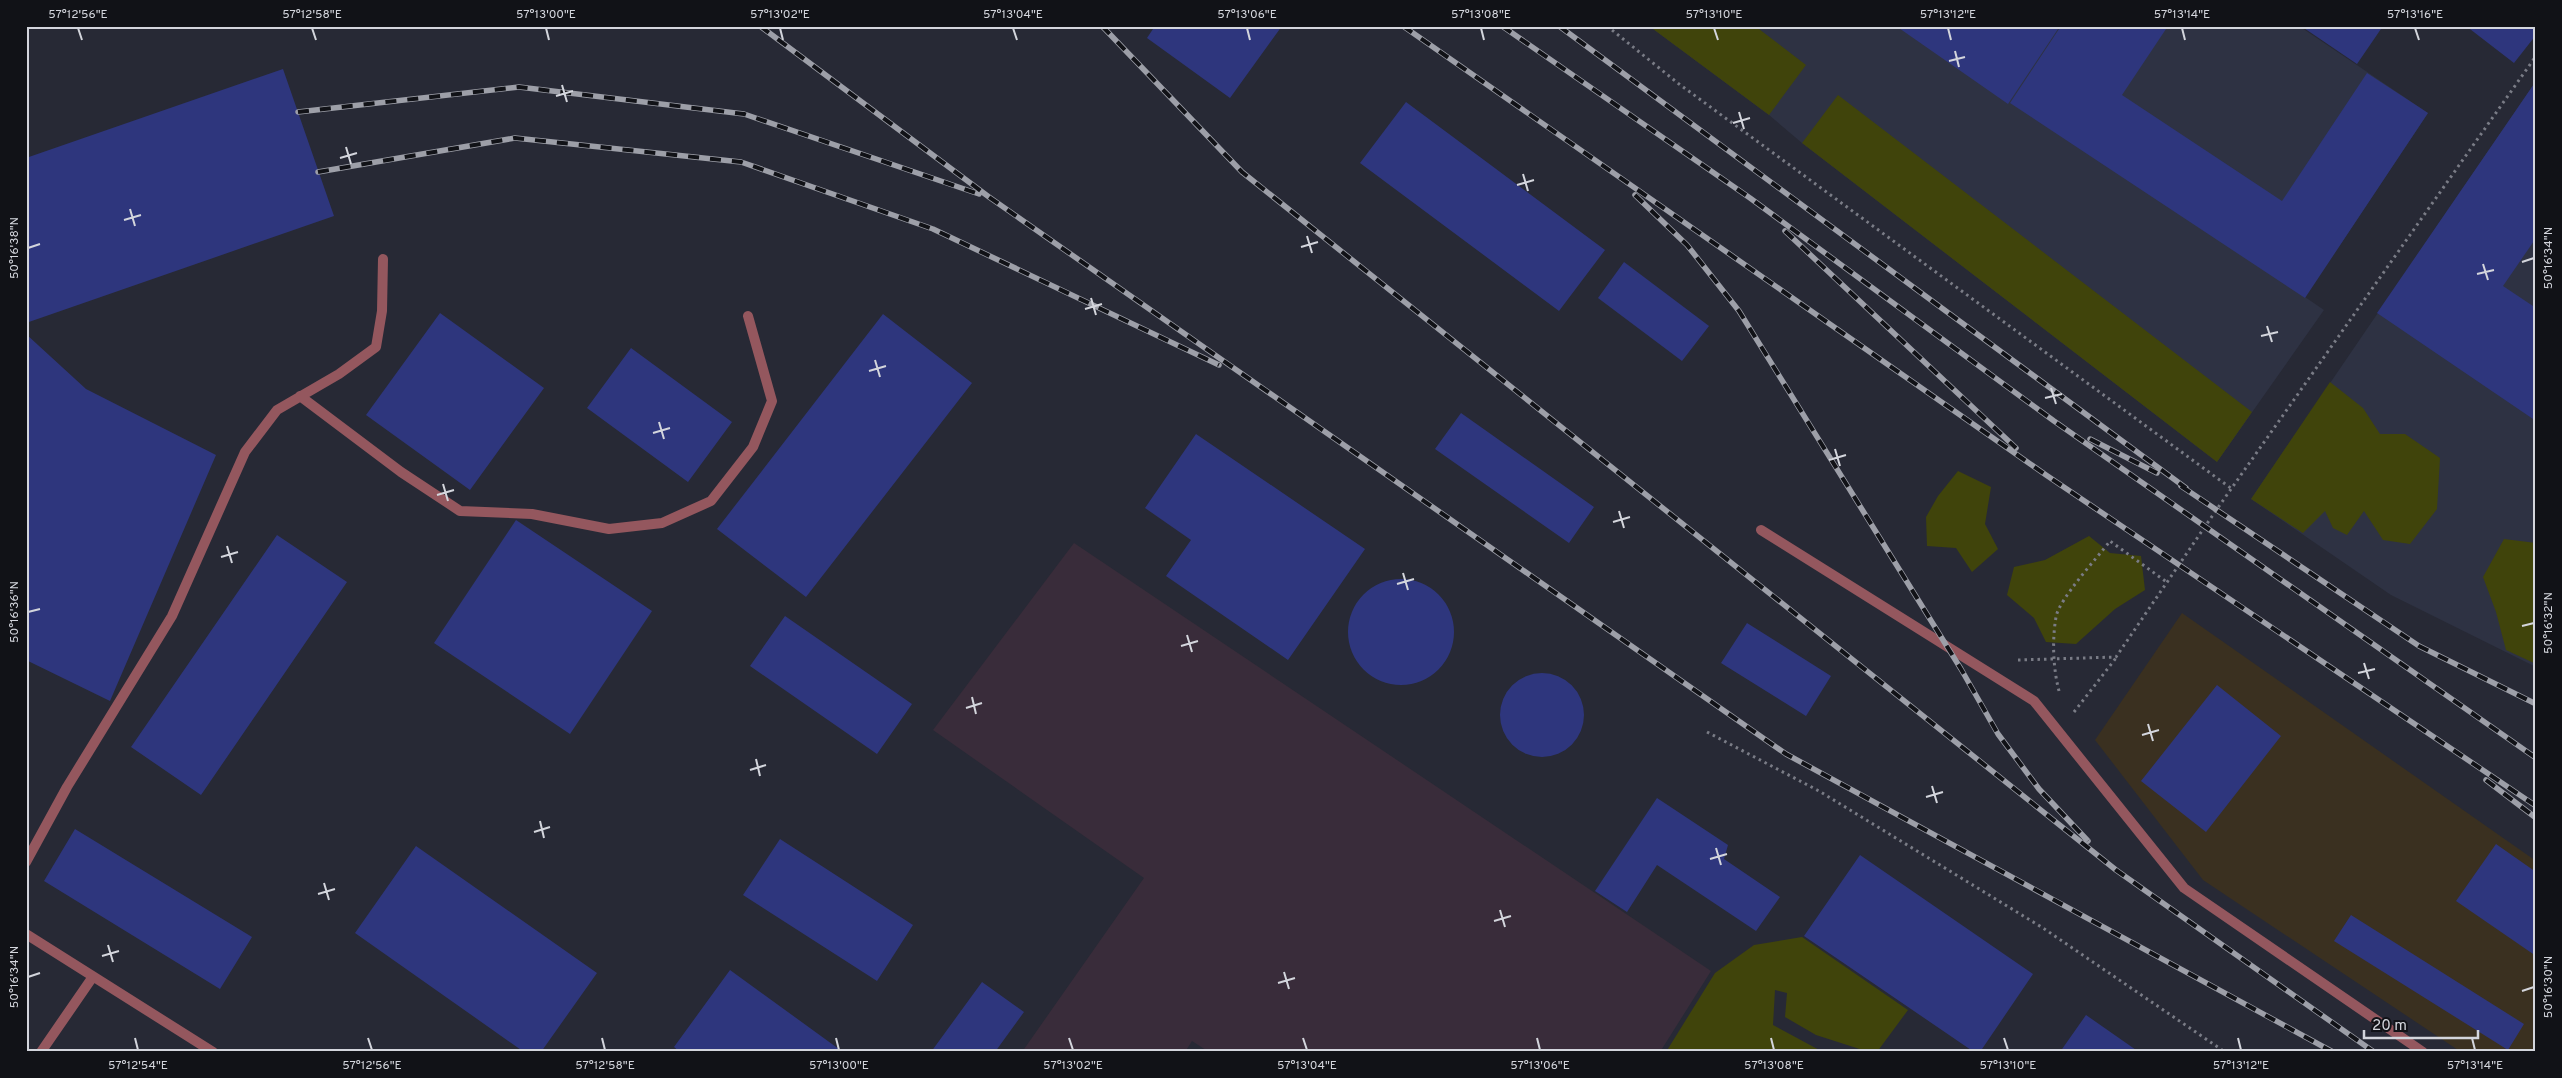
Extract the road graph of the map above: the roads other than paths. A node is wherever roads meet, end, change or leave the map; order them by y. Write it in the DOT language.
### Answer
graph roads {
  1 [pos="383,259"];
  2 [pos="748,316"];
  3 [pos="300,396"];
  4 [pos="1761,530"];
  5 [pos="26,862"];
  6 [pos="26,934"];
  7 [pos="92,978"];
  8 [pos="41,1052"];
  9 [pos="213,1052"];
  10 [pos="2423,1052"];
  1 -- 3 [label="street"];
  2 -- 3 [label="street"];
  3 -- 5 [label="street"];
  4 -- 10 [label="street"];
  6 -- 7 [label="street"];
  7 -- 8 [label="street"];
  7 -- 9 [label="street"];
}
